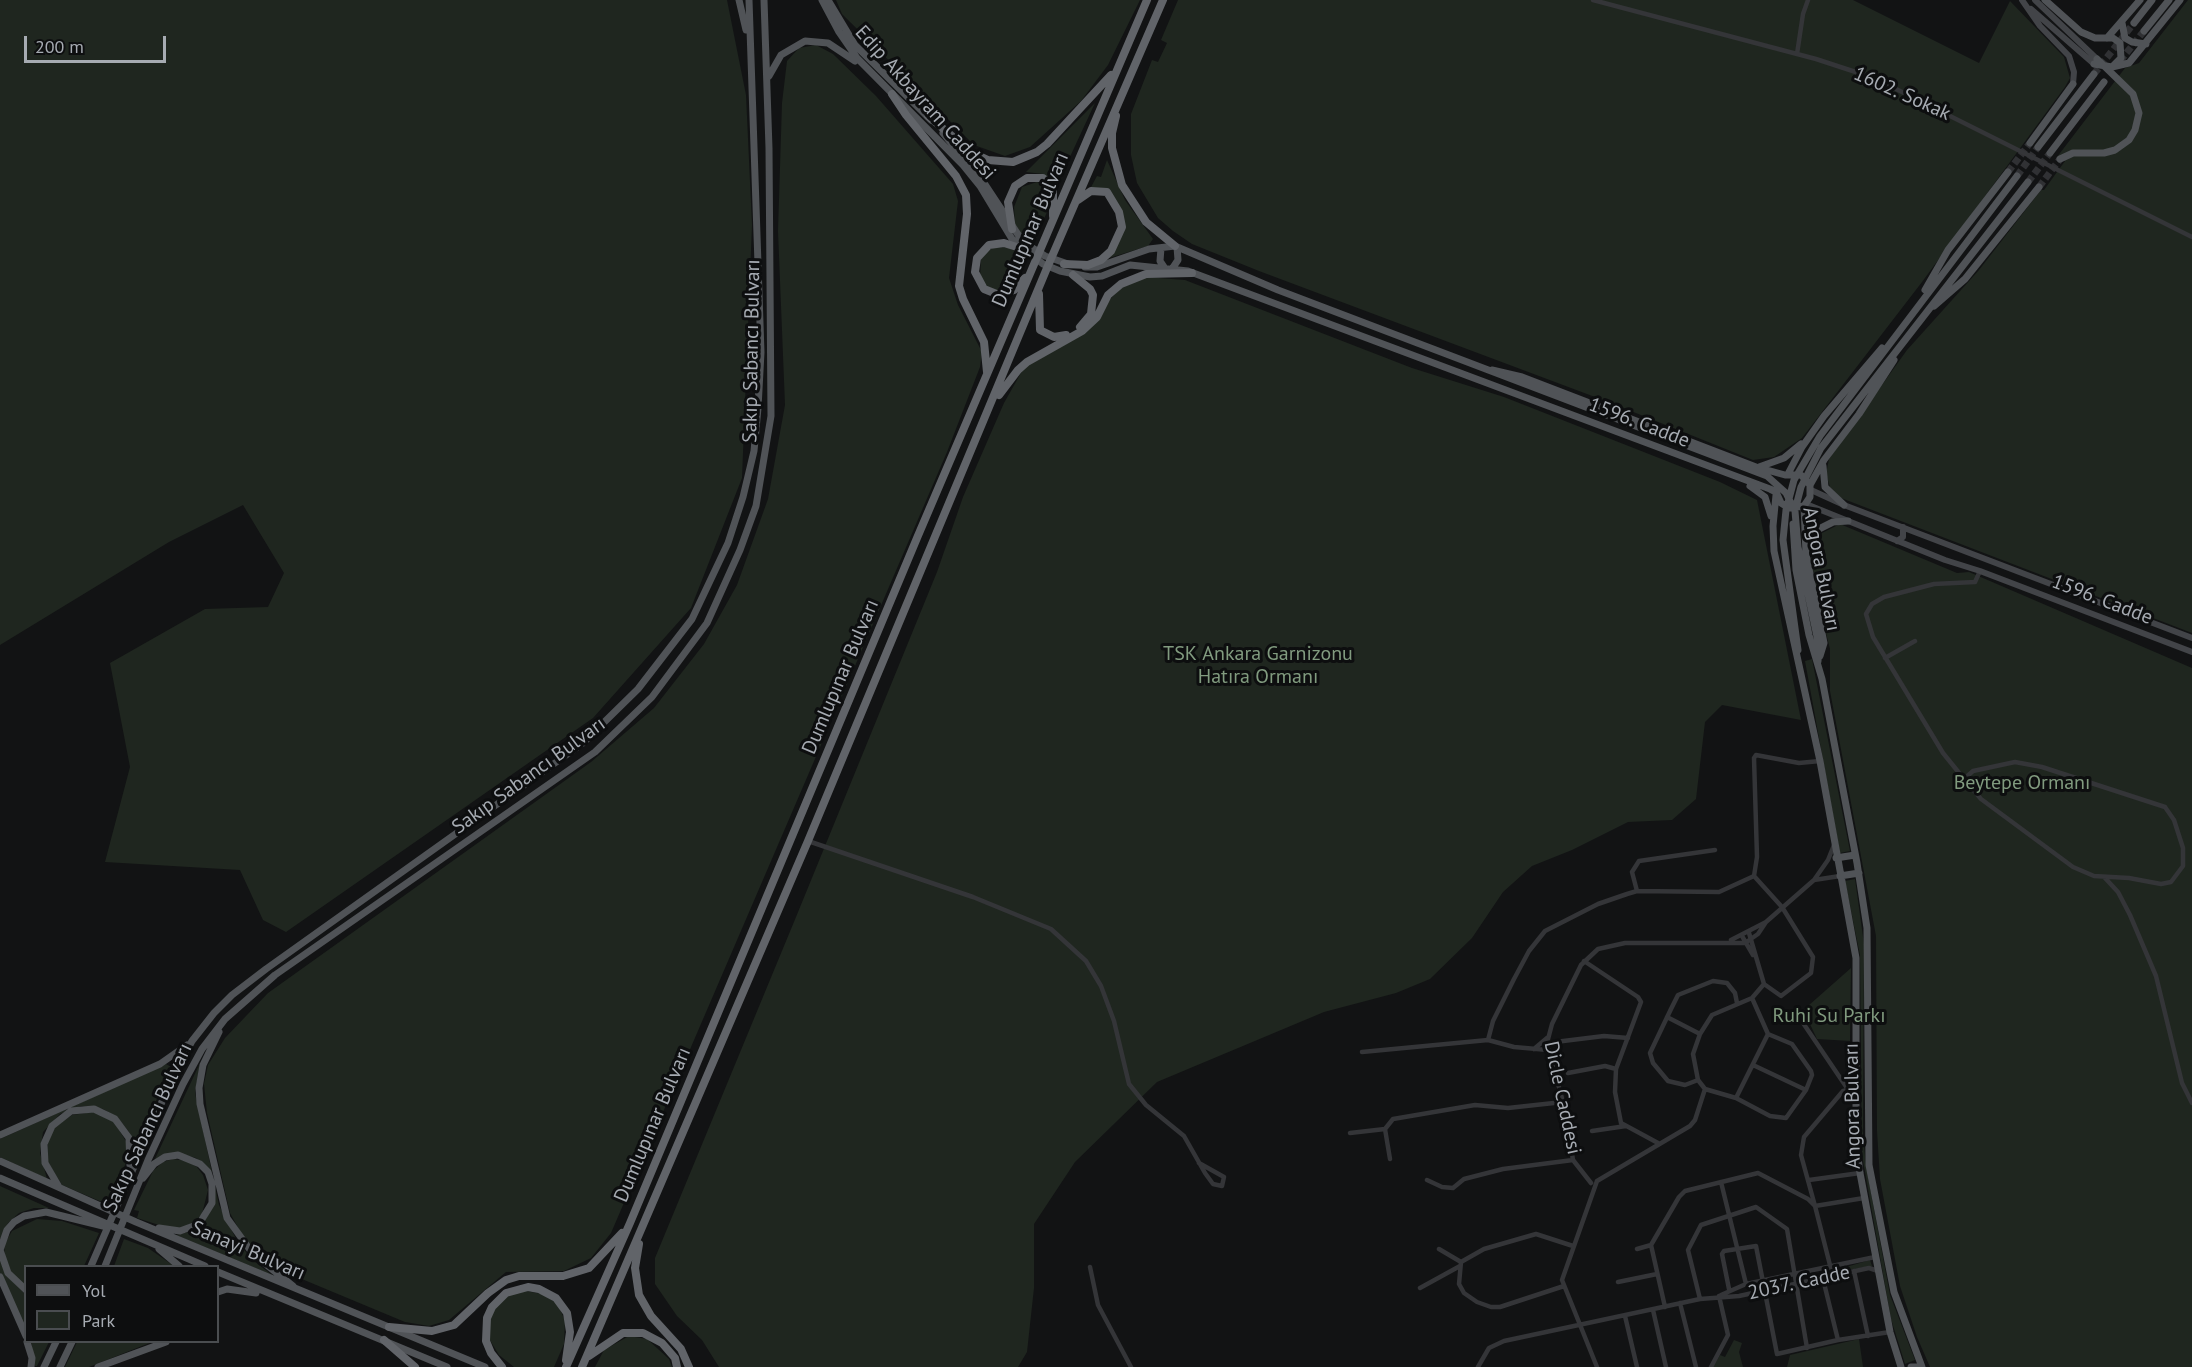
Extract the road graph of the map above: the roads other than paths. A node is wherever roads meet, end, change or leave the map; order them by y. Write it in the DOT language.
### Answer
graph roads {
  1 [pos="740,0"];
  2 [pos="749,0"];
  3 [pos="764,0"];
  4 [pos="822,0"];
  5 [pos="828,0"];
  6 [pos="1147,0"];
  7 [pos="1163,0"];
  8 [pos="1593,0"];
  9 [pos="1808,0"];
  10 [pos="2022,0"];
  11 [pos="2035,0"];
  12 [pos="2045,0"];
  13 [pos="2140,0"];
  14 [pos="2152,0"];
  15 [pos="2169,0"];
  16 [pos="2180,0"];
  17 [pos="2122,23"];
  18 [pos="2134,23"];
  19 [pos="2144,31"];
  20 [pos="2107,38"];
  21 [pos="749,42"];
  22 [pos="2146,44"];
  23 [pos="1797,54"];
  24 [pos="2096,61"];
  25 [pos="1119,65"];
  26 [pos="2112,67"];
  27 [pos="2094,74"];
  28 [pos="874,75"];
  29 [pos="2104,82"];
  30 [pos="767,84"];
  31 [pos="2073,84"];
  32 [pos="892,94"];
  33 [pos="1121,94"];
  34 [pos="928,116"];
  35 [pos="2030,143"];
  36 [pos="2038,147"];
  37 [pos="2050,153"];
  38 [pos="2060,159"];
  39 [pos="2008,172"];
  40 [pos="2017,176"];
  41 [pos="2028,182"];
  42 [pos="2039,187"];
  43 [pos="1076,202"];
  44 [pos="1052,225"];
  45 [pos="1012,229"];
  46 [pos="2192,237"];
  47 [pos="1176,247"];
  48 [pos="1161,248"];
  49 [pos="1026,250"];
  50 [pos="1164,267"];
  51 [pos="1062,268"];
  52 [pos="1172,268"];
  53 [pos="1033,269"];
  54 [pos="1192,273"];
  55 [pos="1073,275"];
  56 [pos="1039,287"];
  57 [pos="1920,302"];
  58 [pos="1929,309"];
  59 [pos="1896,333"];
  60 [pos="1907,337"];
  61 [pos="1492,370"];
  62 [pos="986,377"];
  63 [pos="986,416"];
  64 [pos="1810,436"];
  65 [pos="1719,452"];
  66 [pos="1824,460"];
  67 [pos="1756,467"];
  68 [pos="1712,469"];
  69 [pos="1787,474"];
  70 [pos="1729,475"];
  71 [pos="1811,488"];
  72 [pos="1778,491"];
  73 [pos="1805,505"];
  74 [pos="1844,505"];
  75 [pos="1848,521"];
  76 [pos="1803,522"];
  77 [pos="1773,523"];
  78 [pos="1894,523"];
  79 [pos="1903,527"];
  80 [pos="1889,538"];
  81 [pos="1897,541"];
  82 [pos="1806,547"];
  83 [pos="1980,571"];
  84 [pos="2192,638"];
  85 [pos="1915,641"];
  86 [pos="2192,652"];
  87 [pos="1798,655"];
  88 [pos="1885,658"];
  89 [pos="1818,661"];
  90 [pos="1820,761"];
  91 [pos="1964,779"];
  92 [pos="808,842"];
  93 [pos="1715,849"];
  94 [pos="1855,855"];
  95 [pos="1832,859"];
  96 [pos="1859,873"];
  97 [pos="1754,876"];
  98 [pos="1840,876"];
  99 [pos="2105,878"];
  100 [pos="1814,880"];
  101 [pos="1637,891"];
  102 [pos="1782,907"];
  103 [pos="1766,922"];
  104 [pos="1749,933"];
  105 [pos="1742,936"];
  106 [pos="1752,939"];
  107 [pos="1729,941"];
  108 [pos="1745,943"];
  109 [pos="1754,957"];
  110 [pos="1584,961"];
  111 [pos="1764,984"];
  112 [pos="1752,998"];
  113 [pos="1737,1003"];
  114 [pos="1667,1017"];
  115 [pos="225,1019"];
  116 [pos="1801,1020"];
  117 [pos="197,1034"];
  118 [pos="1700,1034"];
  119 [pos="1768,1034"];
  120 [pos="1628,1038"];
  121 [pos="1488,1040"];
  122 [pos="1547,1040"];
  123 [pos="1534,1049"];
  124 [pos="1548,1050"];
  125 [pos="1362,1052"];
  126 [pos="1753,1065"];
  127 [pos="1616,1069"];
  128 [pos="1568,1073"];
  129 [pos="1698,1080"];
  130 [pos="1857,1088"];
  131 [pos="1705,1089"];
  132 [pos="1847,1089"];
  133 [pos="1806,1090"];
  134 [pos="1736,1098"];
  135 [pos="1563,1102"];
  136 [pos="2192,1103"];
  137 [pos="1626,1126"];
  138 [pos="1385,1129"];
  139 [pos="1592,1131"];
  140 [pos="1350,1133"];
  141 [pos="0,1135"];
  142 [pos="1658,1143"];
  143 [pos="1390,1159"];
  144 [pos="1573,1160"];
  145 [pos="0,1161"];
  146 [pos="1199,1163"];
  147 [pos="129,1173"];
  148 [pos="1860,1173"];
  149 [pos="0,1178"];
  150 [pos="1427,1180"];
  151 [pos="1809,1180"];
  152 [pos="1721,1182"];
  153 [pos="1594,1183"];
  154 [pos="59,1187"];
  155 [pos="136,1188"];
  156 [pos="1864,1198"];
  157 [pos="1815,1206"];
  158 [pos="1731,1214"];
  159 [pos="91,1221"];
  160 [pos="630,1223"];
  161 [pos="145,1225"];
  162 [pos="643,1226"];
  163 [pos="150,1242"];
  164 [pos="1651,1245"];
  165 [pos="1573,1246"];
  166 [pos="1739,1247"];
  167 [pos="1637,1249"];
  168 [pos="1439,1250"];
  169 [pos="1875,1257"];
  170 [pos="107,1264"];
  171 [pos="1460,1264"];
  172 [pos="89,1265"];
  173 [pos="178,1265"];
  174 [pos="203,1265"];
  175 [pos="1090,1266"];
  176 [pos="1831,1267"];
  177 [pos="1854,1271"];
  178 [pos="1878,1271"];
  179 [pos="219,1272"];
  180 [pos="1657,1274"];
  181 [pos="1794,1275"];
  182 [pos="0,1277"];
  183 [pos="1833,1277"];
  184 [pos="1823,1279"];
  185 [pos="1764,1280"];
  186 [pos="1618,1282"];
  187 [pos="1746,1284"];
  188 [pos="1795,1284"];
  189 [pos="1564,1286"];
  190 [pos="24,1288"];
  191 [pos="1420,1288"];
  192 [pos="1729,1289"];
  193 [pos="1766,1291"];
  194 [pos="219,1292"];
  195 [pos="303,1293"];
  196 [pos="271,1296"];
  197 [pos="1719,1296"];
  198 [pos="1700,1299"];
  199 [pos="1680,1304"];
  200 [pos="1665,1307"];
  201 [pos="1653,1310"];
  202 [pos="1625,1316"];
  203 [pos="1583,1326"];
  204 [pos="389,1327"];
  205 [pos="24,1331"];
  206 [pos="1890,1332"];
  207 [pos="1868,1336"];
  208 [pos="384,1340"];
  209 [pos="1838,1340"];
  210 [pos="28,1343"];
  211 [pos="55,1343"];
  212 [pos="71,1343"];
  213 [pos="161,1343"];
  214 [pos="1807,1348"];
  215 [pos="586,1358"];
  216 [pos="31,1367"];
  217 [pos="44,1367"];
  218 [pos="60,1367"];
  219 [pos="98,1367"];
  220 [pos="415,1367"];
  221 [pos="447,1367"];
  222 [pos="485,1367"];
  223 [pos="502,1367"];
  224 [pos="566,1367"];
  225 [pos="582,1367"];
  226 [pos="677,1367"];
  227 [pos="689,1367"];
  228 [pos="1131,1367"];
  229 [pos="1478,1367"];
  230 [pos="1597,1367"];
  231 [pos="1637,1367"];
  232 [pos="1666,1367"];
  233 [pos="1696,1367"];
  234 [pos="1711,1367"];
  235 [pos="1901,1367"];
  236 [pos="1911,1367"];
  237 [pos="1920,1367"];
  1 -- 21 [label="main road"];
  2 -- 21 [label="main road, Sakıp Sabancı Bulvarı"];
  3 -- 30 [label="main road, Sakıp Sabancı Bulvarı"];
  4 -- 28 [label="main road, Edip Akbayram Caddesi"];
  5 -- 34 [label="main road, Edip Akbayram Caddesi"];
  6 -- 25 [label="highway, Dumlupınar Bulvarı"];
  7 -- 33 [label="highway, Dumlupınar Bulvarı"];
  8 -- 23 [label="street, 1602. Sokak"];
  9 -- 23 [label="street"];
  10 -- 24 [label="main road"];
  10 -- 31 [label="main road"];
  11 -- 24 [label="main road"];
  12 -- 20 [label="main road"];
  13 -- 17 [label="main road"];
  14 -- 18 [label="main road"];
  15 -- 19 [label="main road"];
  16 -- 22 [label="main road"];
  17 -- 20 [label="main road"];
  17 -- 22 [label="main road"];
  20 -- 26 [label="main road"];
  21 -- 117 [label="main road, Sakıp Sabancı Bulvarı"];
  22 -- 26 [label="main road"];
  23 -- 46 [label="street, 1602. Sokak"];
  24 -- 26 [label="main road"];
  24 -- 38 [label="main road"];
  25 -- 34 [label="highway"];
  25 -- 44 [label="highway, Dumlupınar Bulvarı"];
  27 -- 36 [label="main road"];
  28 -- 30 [label="main road"];
  28 -- 32 [label="main road, Edip Akbayram Caddesi"];
  29 -- 37 [label="main road"];
  30 -- 115 [label="main road, Sakıp Sabancı Bulvarı"];
  31 -- 35 [label="main road"];
  32 -- 49 [label="main road, Edip Akbayram Caddesi"];
  32 -- 62 [label="highway"];
  33 -- 43 [label="highway, Dumlupınar Bulvarı"];
  33 -- 47 [label="highway"];
  34 -- 45 [label="main road, Edip Akbayram Caddesi"];
  39 -- 57 [label="main road"];
  40 -- 57 [label="main road"];
  41 -- 58 [label="main road"];
  42 -- 58 [label="main road"];
  43 -- 51 [label="highway"];
  43 -- 56 [label="highway, Dumlupınar Bulvarı"];
  44 -- 45 [label="highway"];
  44 -- 53 [label="highway, Dumlupınar Bulvarı"];
  45 -- 49 [label="main road, Edip Akbayram Caddesi"];
  47 -- 48 [label="main road"];
  47 -- 52 [label="main road"];
  47 -- 61 [label="main road, 1596. Cadde"];
  48 -- 50 [label="main road"];
  48 -- 51 [label="main road"];
  49 -- 51 [label="main road"];
  49 -- 53 [label="highway"];
  50 -- 52 [label="main road, 1596. Cadde"];
  50 -- 55 [label="main road, 1596. Cadde"];
  51 -- 55 [label="main road, 1596. Cadde"];
  52 -- 54 [label="main road, 1596. Cadde"];
  53 -- 62 [label="highway, Dumlupınar Bulvarı"];
  54 -- 63 [label="highway"];
  54 -- 68 [label="main road, 1596. Cadde"];
  55 -- 56 [label="highway"];
  56 -- 63 [label="highway, Dumlupınar Bulvarı"];
  57 -- 59 [label="main road"];
  58 -- 60 [label="main road"];
  59 -- 64 [label="main road"];
  59 -- 87 [label="main road, Angora Bulvarı"];
  60 -- 66 [label="main road, Angora Bulvarı"];
  60 -- 89 [label="main road, Angora Bulvarı"];
  61 -- 65 [label="main road, 1596. Cadde"];
  61 -- 72 [label="main road, 1596. Cadde"];
  62 -- 160 [label="highway, Dumlupınar Bulvarı"];
  63 -- 92 [label="highway, Dumlupınar Bulvarı"];
  64 -- 67 [label="main road"];
  64 -- 69 [label="main road"];
  65 -- 67 [label="main road, 1596. Cadde"];
  65 -- 68 [label="main road"];
  66 -- 71 [label="main road, Angora Bulvarı"];
  66 -- 74 [label="main road"];
  67 -- 69 [label="main road, 1596. Cadde"];
  68 -- 70 [label="main road, 1596. Cadde"];
  69 -- 71 [label="main road, 1596. Cadde"];
  69 -- 72 [label="main road"];
  70 -- 72 [label="main road, 1596. Cadde"];
  70 -- 77 [label="main road"];
  71 -- 73 [label="main road, Angora Bulvarı"];
  71 -- 74 [label="main road, 1596. Cadde"];
  72 -- 73 [label="main road, 1596. Cadde"];
  72 -- 77 [label="main road, Angora Bulvarı"];
  72 -- 89 [label="main road, Angora Bulvarı"];
  73 -- 75 [label="main road, 1596. Cadde"];
  73 -- 76 [label="main road, Angora Bulvarı"];
  74 -- 78 [label="main road, 1596. Cadde"];
  75 -- 80 [label="main road, 1596. Cadde"];
  75 -- 82 [label="main road"];
  76 -- 77 [label="main road"];
  76 -- 82 [label="main road, Angora Bulvarı"];
  77 -- 87 [label="main road, Angora Bulvarı"];
  78 -- 79 [label="main road, 1596. Cadde"];
  78 -- 80 [label="main road"];
  79 -- 81 [label="main road"];
  79 -- 84 [label="main road, 1596. Cadde"];
  80 -- 81 [label="main road, 1596. Cadde"];
  81 -- 83 [label="main road, 1596. Cadde"];
  82 -- 89 [label="main road, Angora Bulvarı"];
  83 -- 86 [label="main road, 1596. Cadde"];
  83 -- 88 [label="street"];
  85 -- 88 [label="street"];
  87 -- 90 [label="main road, Angora Bulvarı"];
  88 -- 91 [label="street"];
  89 -- 94 [label="main road, Angora Bulvarı"];
  90 -- 95 [label="main road, Angora Bulvarı"];
  90 -- 97 [label="street"];
  91 -- 99 [label="street"];
  91 -- 99 [label="street"];
  92 -- 146 [label="street"];
  92 -- 162 [label="highway, Dumlupınar Bulvarı"];
  93 -- 101 [label="street"];
  94 -- 95 [label="main road"];
  94 -- 96 [label="main road, Angora Bulvarı"];
  95 -- 98 [label="main road, Angora Bulvarı"];
  95 -- 100 [label="street"];
  96 -- 98 [label="main road"];
  96 -- 237 [label="main road, Angora Bulvarı"];
  97 -- 101 [label="street"];
  97 -- 102 [label="street"];
  98 -- 100 [label="street"];
  98 -- 130 [label="main road, Angora Bulvarı"];
  99 -- 136 [label="street"];
  100 -- 102 [label="street"];
  101 -- 121 [label="street"];
  102 -- 103 [label="street"];
  102 -- 111 [label="street"];
  103 -- 104 [label="street"];
  103 -- 106 [label="street"];
  104 -- 105 [label="street"];
  104 -- 106 [label="street"];
  105 -- 107 [label="street"];
  105 -- 108 [label="street"];
  106 -- 108 [label="street"];
  106 -- 109 [label="street"];
  107 -- 108 [label="street"];
  107 -- 110 [label="street"];
  108 -- 109 [label="street"];
  109 -- 111 [label="street"];
  110 -- 120 [label="street"];
  110 -- 122 [label="street, Dicle Caddesi"];
  111 -- 112 [label="street"];
  112 -- 113 [label="street"];
  112 -- 119 [label="street"];
  113 -- 114 [label="street"];
  113 -- 118 [label="street"];
  114 -- 118 [label="street"];
  114 -- 129 [label="street"];
  115 -- 155 [label="main road, Sakıp Sabancı Bulvarı"];
  115 -- 195 [label="main road"];
  116 -- 132 [label="street"];
  117 -- 141 [label="main road"];
  117 -- 147 [label="main road, Sakıp Sabancı Bulvarı"];
  118 -- 129 [label="street"];
  119 -- 126 [label="street"];
  119 -- 133 [label="street"];
  120 -- 122 [label="street"];
  120 -- 127 [label="street"];
  121 -- 123 [label="street"];
  121 -- 125 [label="street"];
  122 -- 123 [label="street"];
  122 -- 124 [label="street, Dicle Caddesi"];
  123 -- 124 [label="street"];
  124 -- 135 [label="street, Dicle Caddesi"];
  126 -- 133 [label="street"];
  126 -- 134 [label="street"];
  127 -- 128 [label="street"];
  127 -- 137 [label="street"];
  129 -- 131 [label="street"];
  130 -- 132 [label="street"];
  130 -- 148 [label="main road, Angora Bulvarı"];
  131 -- 134 [label="street"];
  131 -- 142 [label="street"];
  132 -- 151 [label="street"];
  133 -- 134 [label="street"];
  135 -- 138 [label="street"];
  135 -- 144 [label="street, Dicle Caddesi"];
  137 -- 139 [label="street"];
  137 -- 142 [label="street"];
  138 -- 140 [label="street"];
  138 -- 143 [label="street"];
  142 -- 153 [label="street"];
  144 -- 150 [label="street"];
  144 -- 153 [label="street, Dicle Caddesi"];
  145 -- 154 [label="main road, Sanayi Bulvarı"];
  146 -- 146 [label="street"];
  147 -- 154 [label="main road"];
  147 -- 172 [label="main road, Sakıp Sabancı Bulvarı"];
  148 -- 151 [label="street"];
  148 -- 156 [label="main road, Angora Bulvarı"];
  149 -- 159 [label="main road, Sanayi Bulvarı"];
  151 -- 157 [label="street"];
  152 -- 157 [label="street"];
  152 -- 158 [label="street"];
  152 -- 164 [label="street"];
  153 -- 165 [label="street"];
  154 -- 161 [label="main road, Sanayi Bulvarı"];
  155 -- 161 [label="main road"];
  155 -- 170 [label="main road, Sakıp Sabancı Bulvarı"];
  156 -- 157 [label="street"];
  156 -- 169 [label="main road, Angora Bulvarı"];
  157 -- 176 [label="street"];
  158 -- 166 [label="street"];
  158 -- 181 [label="street"];
  158 -- 198 [label="street"];
  159 -- 163 [label="main road, Sanayi Bulvarı"];
  159 -- 190 [label="main road"];
  160 -- 204 [label="highway"];
  160 -- 224 [label="highway, Dumlupınar Bulvarı"];
  161 -- 195 [label="main road, Sanayi Bulvarı"];
  162 -- 215 [label="highway, Dumlupınar Bulvarı"];
  162 -- 227 [label="highway"];
  163 -- 173 [label="main road"];
  163 -- 174 [label="main road, Sanayi Bulvarı"];
  164 -- 167 [label="street"];
  164 -- 180 [label="street"];
  165 -- 171 [label="street"];
  165 -- 189 [label="street"];
  166 -- 185 [label="street"];
  166 -- 187 [label="street"];
  166 -- 192 [label="street"];
  168 -- 171 [label="street"];
  169 -- 176 [label="street, 2037. Cadde"];
  169 -- 178 [label="main road, Angora Bulvarı"];
  171 -- 189 [label="street"];
  171 -- 191 [label="street"];
  175 -- 228 [label="street"];
  176 -- 181 [label="street, 2037. Cadde"];
  176 -- 183 [label="street"];
  177 -- 178 [label="street, 2037. Cadde"];
  177 -- 183 [label="street, 2037. Cadde"];
  177 -- 207 [label="street"];
  178 -- 206 [label="main road, Angora Bulvarı"];
  179 -- 196 [label="main road, Sanayi Bulvarı"];
  180 -- 186 [label="street"];
  180 -- 200 [label="street"];
  181 -- 185 [label="street, 2037. Cadde"];
  181 -- 188 [label="street"];
  182 -- 205 [label="main road"];
  183 -- 184 [label="street, 2037. Cadde"];
  184 -- 188 [label="street, 2037. Cadde"];
  184 -- 209 [label="street"];
  185 -- 187 [label="street, 2037. Cadde"];
  185 -- 193 [label="street"];
  187 -- 192 [label="street, 2037. Cadde"];
  188 -- 193 [label="street, 2037. Cadde"];
  188 -- 214 [label="street"];
  189 -- 203 [label="street"];
  192 -- 197 [label="street, 2037. Cadde"];
  193 -- 197 [label="street, 2037. Cadde"];
  193 -- 214 [label="street"];
  194 -- 196 [label="main road"];
  195 -- 204 [label="main road, Sanayi Bulvarı"];
  196 -- 208 [label="main road, Sanayi Bulvarı"];
  197 -- 198 [label="street, 2037. Cadde"];
  197 -- 234 [label="street"];
  198 -- 199 [label="street, 2037. Cadde"];
  199 -- 200 [label="street, 2037. Cadde"];
  199 -- 233 [label="street"];
  200 -- 201 [label="street, 2037. Cadde"];
  201 -- 202 [label="street, 2037. Cadde"];
  201 -- 232 [label="street"];
  202 -- 203 [label="street, 2037. Cadde"];
  202 -- 231 [label="street"];
  203 -- 229 [label="street, 2037. Cadde"];
  203 -- 230 [label="street"];
  204 -- 222 [label="main road, Sanayi Bulvarı"];
  206 -- 207 [label="street"];
  206 -- 235 [label="main road, Angora Bulvarı"];
  207 -- 209 [label="street"];
  208 -- 220 [label="highway"];
  208 -- 221 [label="main road, Sanayi Bulvarı"];
  209 -- 214 [label="street"];
  210 -- 216 [label="main road"];
  211 -- 217 [label="main road"];
  212 -- 218 [label="main road"];
  213 -- 219 [label="main road"];
  215 -- 225 [label="highway, Dumlupınar Bulvarı"];
  215 -- 226 [label="highway"];
  223 -- 224 [label="highway"];
  236 -- 237 [label="main road, Angora Bulvarı"];
}
